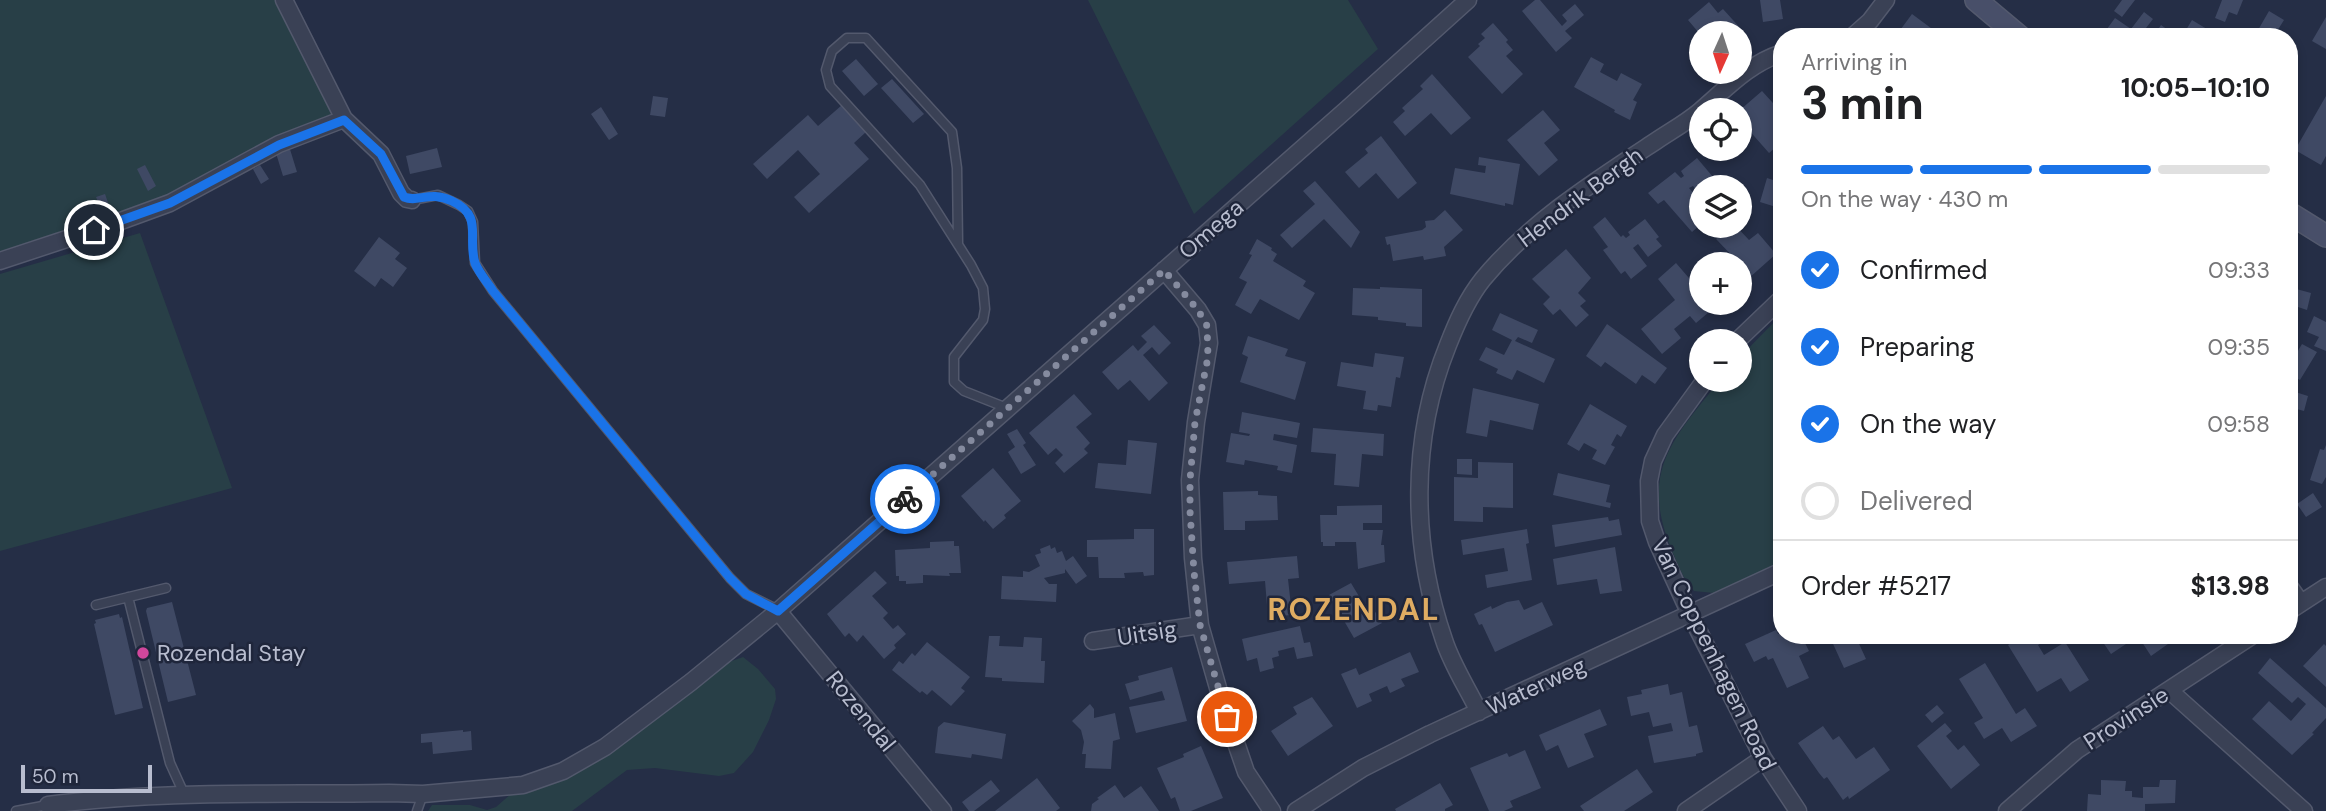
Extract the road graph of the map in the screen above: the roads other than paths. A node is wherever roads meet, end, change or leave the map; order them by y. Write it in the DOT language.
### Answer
graph roads {
  1 [pos="284,0"];
  2 [pos="1468,0"];
  3 [pos="1886,0"];
  4 [pos="1976,0"];
  5 [pos="1862,28"];
  6 [pos="2009,28"];
  7 [pos="1773,57"];
  8 [pos="344,120"];
  9 [pos="412,200"];
  10 [pos="2298,219"];
  11 [pos="2326,236"];
  12 [pos="958,243"];
  13 [pos="0,261"];
  14 [pos="1164,270"];
  15 [pos="1773,307"];
  16 [pos="1750,329"];
  17 [pos="1696,392"];
  18 [pos="1007,408"];
  19 [pos="1773,575"];
  20 [pos="2326,587"];
  21 [pos="166,588"];
  22 [pos="128,597"];
  23 [pos="96,605"];
  24 [pos="2298,605"];
  25 [pos="778,611"];
  26 [pos="1690,614"];
  27 [pos="1200,625"];
  28 [pos="1093,641"];
  29 [pos="2240,644"];
  30 [pos="2170,691"];
  31 [pos="1479,712"];
  32 [pos="1763,758"];
  33 [pos="423,794"];
  34 [pos="185,796"];
  35 [pos="48,805"];
  36 [pos="16,811"];
  37 [pos="416,811"];
  38 [pos="943,811"];
  39 [pos="1272,811"];
  40 [pos="1296,811"];
  41 [pos="1686,811"];
  42 [pos="1798,811"];
  43 [pos="2007,811"];
  44 [pos="2304,811"];
  1 -- 8 [label="street"];
  2 -- 14 [label="street, Omega"];
  3 -- 5 [label="street"];
  4 -- 6 [label="street"];
  7 -- 31 [label="street, Hendrik Bergh"];
  8 -- 9 [label="street"];
  8 -- 13 [label="street"];
  9 -- 25 [label="lane"];
  10 -- 11 [label="street"];
  12 -- 12 [label="lane"];
  12 -- 18 [label="lane"];
  14 -- 18 [label="street, Omega"];
  14 -- 27 [label="street, Uitsig"];
  15 -- 16 [label="street"];
  17 -- 26 [label="street, Van Coppenhagen Road"];
  18 -- 25 [label="street, Omega"];
  19 -- 26 [label="street, Waterweg"];
  20 -- 24 [label="street"];
  21 -- 22 [label="lane"];
  22 -- 23 [label="lane"];
  22 -- 34 [label="lane"];
  25 -- 33 [label="street, Omega"];
  25 -- 38 [label="street, Rozendal"];
  26 -- 31 [label="street, Waterweg"];
  26 -- 32 [label="street, Van Coppenhagen Road"];
  27 -- 28 [label="street, Uitsig"];
  27 -- 39 [label="street, Uitsig"];
  29 -- 30 [label="street, Provinsie"];
  30 -- 43 [label="street, Provinsie"];
  30 -- 44 [label="street"];
  31 -- 40 [label="street, Waterweg"];
  32 -- 41 [label="street"];
  32 -- 42 [label="street, Van Coppenhagen Road"];
  33 -- 34 [label="street, Omega"];
  33 -- 37 [label="lane"];
  34 -- 35 [label="street, Omega"];
  35 -- 36 [label="lane"];
}
